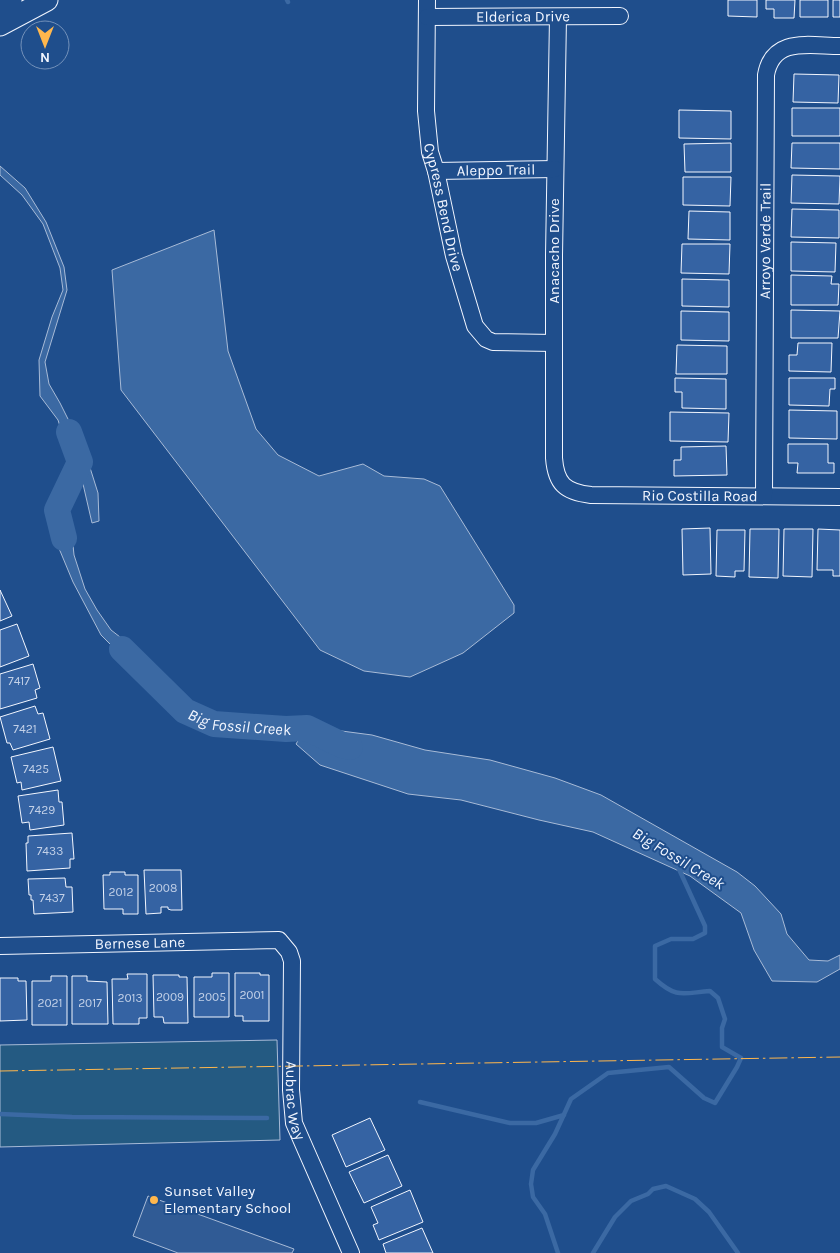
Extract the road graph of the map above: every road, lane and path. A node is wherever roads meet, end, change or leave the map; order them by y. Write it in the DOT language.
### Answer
graph roads {
  1 [pos="11,0"];
  2 [pos="47,0"];
  3 [pos="427,0"];
  4 [pos="0,6"];
  5 [pos="558,16"];
  6 [pos="620,16"];
  7 [pos="427,17"];
  8 [pos="0,25"];
  9 [pos="840,46"];
  10 [pos="555,169"];
  11 [pos="436,172"];
  12 [pos="554,344"];
  13 [pos="562,485"];
  14 [pos="764,496"];
  15 [pos="840,497"];
  16 [pos="279,940"];
  17 [pos="0,946"];
  18 [pos="350,1253"];
  1 -- 4 [label="main road"];
  2 -- 8 [label="main road"];
  3 -- 7 [label="street, Cypress Bend Drive"];
  5 -- 6 [label="street, Elderica Drive"];
  5 -- 7 [label="street, Elderica Drive"];
  5 -- 10 [label="street, Anacacho Drive"];
  7 -- 11 [label="street, Cypress Bend Drive"];
  9 -- 14 [label="street, Arroyo Verde Trail"];
  10 -- 11 [label="street, Aleppo Trail"];
  10 -- 12 [label="street, Anacacho Drive"];
  11 -- 12 [label="street, Cypress Bend Drive"];
  12 -- 13 [label="street, Anacacho Drive"];
  13 -- 14 [label="street, Rio Costilla Road"];
  14 -- 15 [label="street, Rio Costilla Road"];
  16 -- 17 [label="street, Bernese Lane"];
  16 -- 18 [label="street, Aubrac Way"];
}
